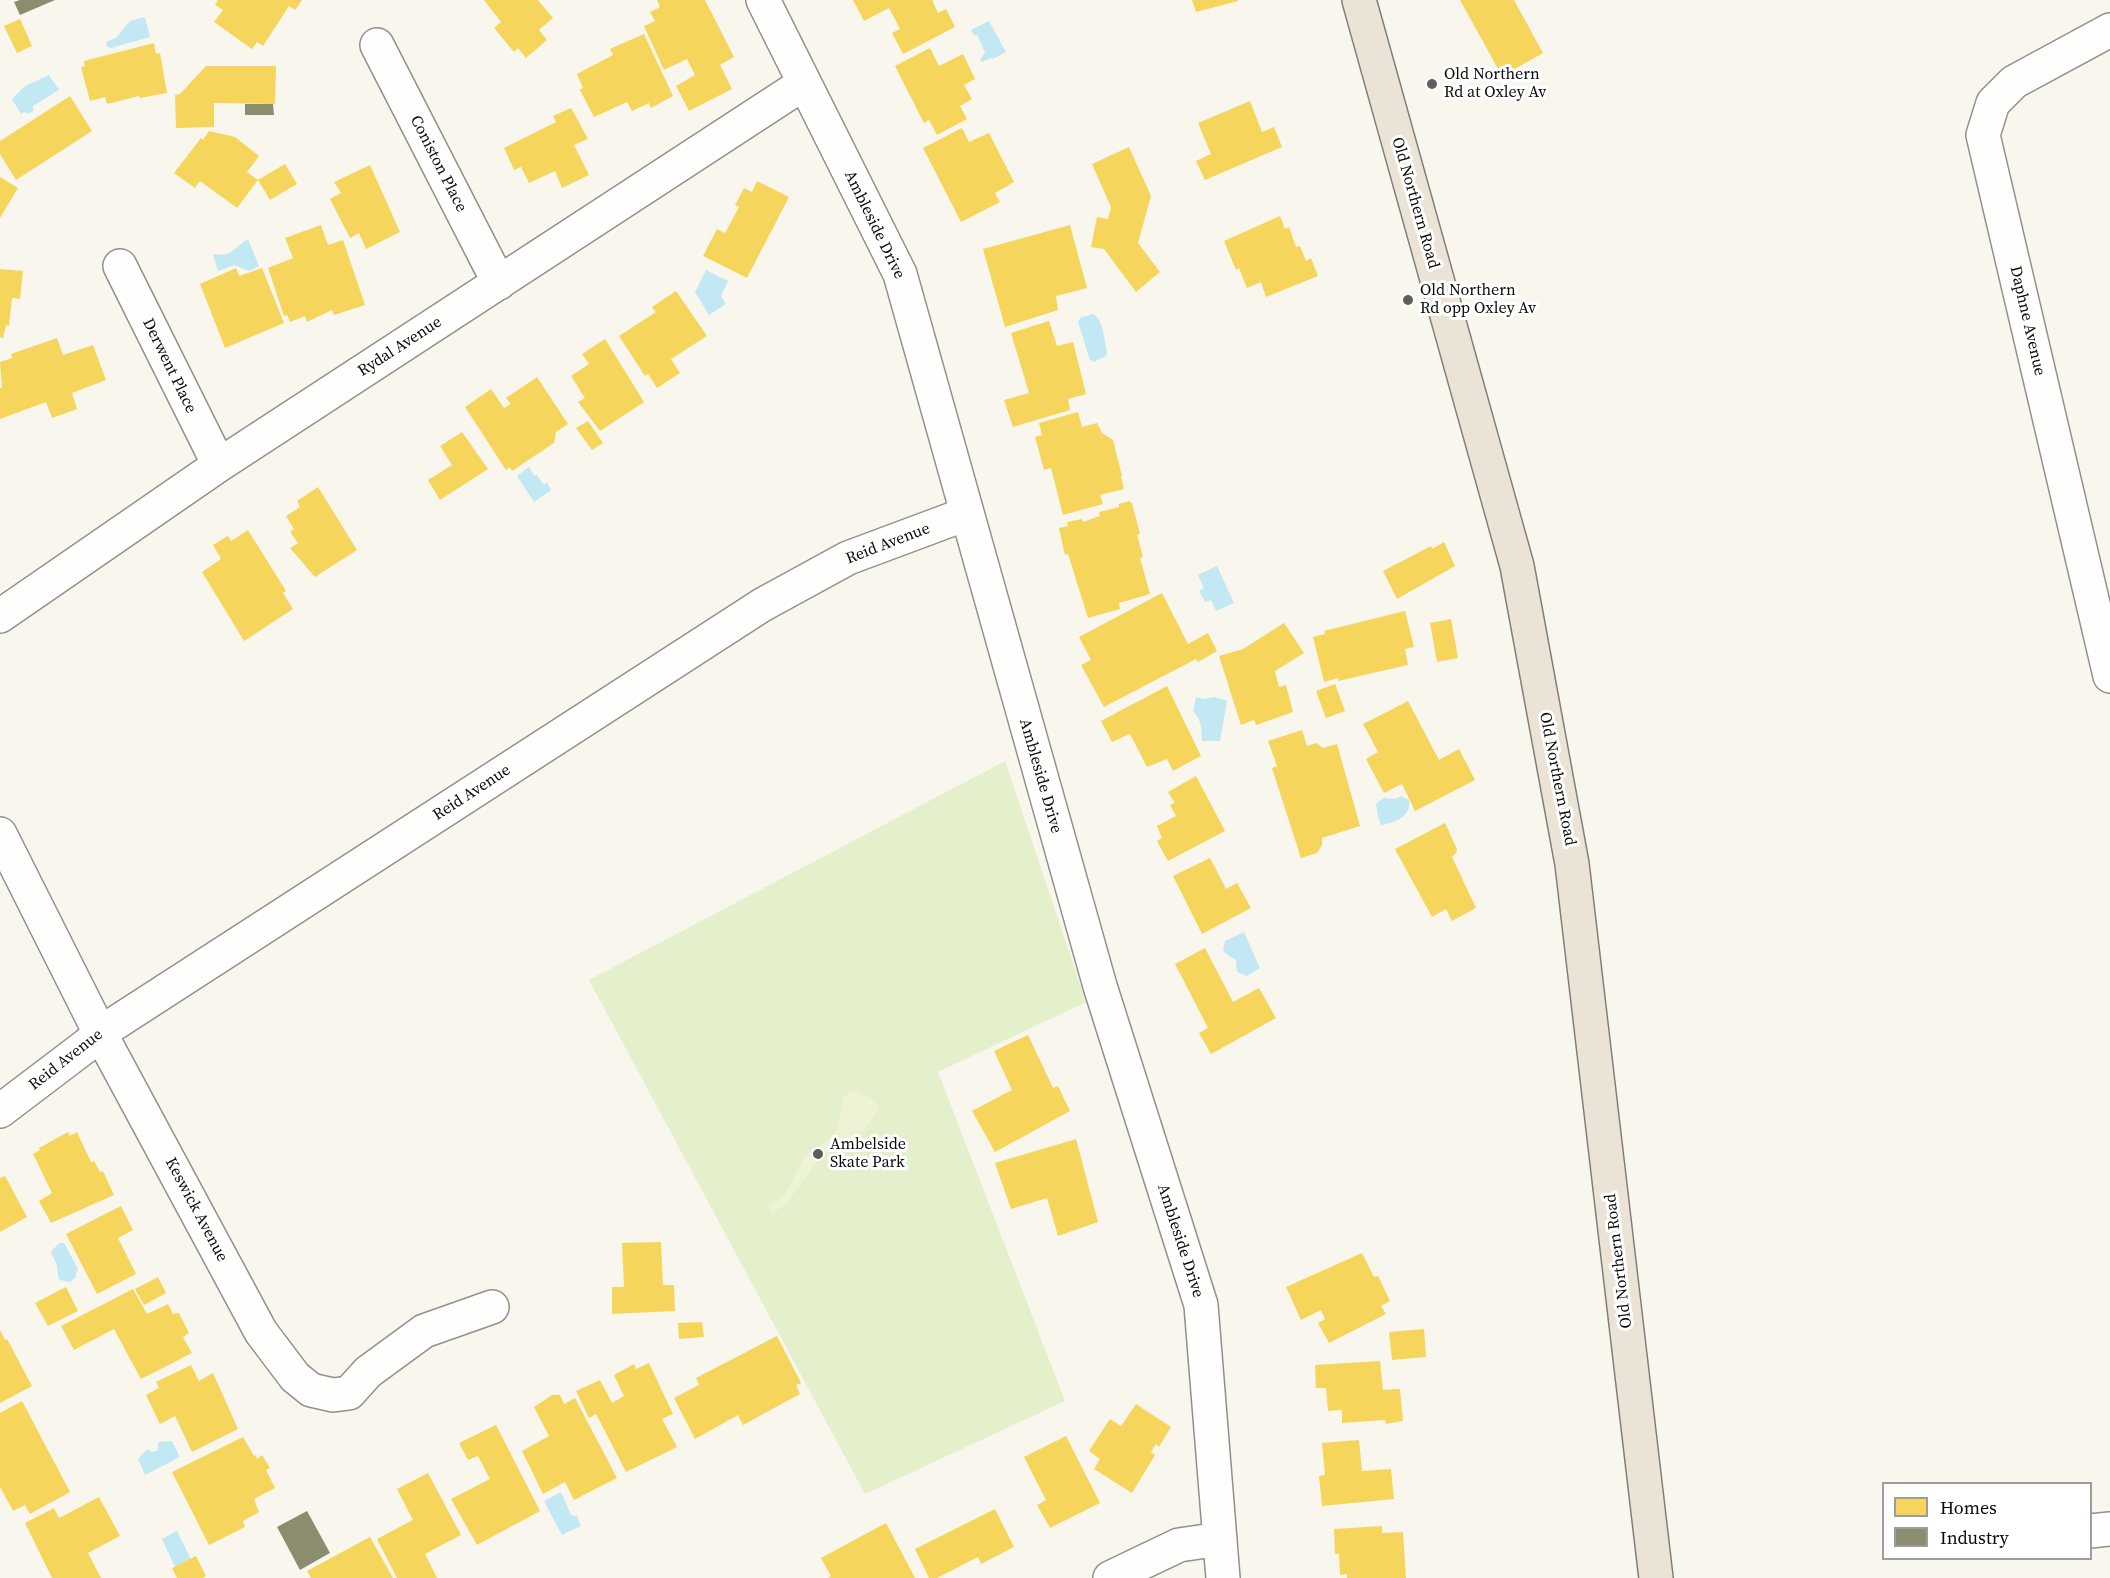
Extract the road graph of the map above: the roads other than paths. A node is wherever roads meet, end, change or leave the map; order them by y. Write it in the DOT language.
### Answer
graph roads {
  1 [pos="763,0"];
  2 [pos="1359,0"];
  3 [pos="2110,30"];
  4 [pos="377,45"];
  5 [pos="803,84"];
  6 [pos="120,266"];
  7 [pos="500,283"];
  8 [pos="219,465"];
  9 [pos="966,514"];
  10 [pos="0,616"];
  11 [pos="2110,676"];
  12 [pos="0,834"];
  13 [pos="100,1033"];
  14 [pos="0,1111"];
  15 [pos="492,1307"];
  16 [pos="2110,1529"];
  17 [pos="2092,1531"];
  18 [pos="1220,1539"];
  19 [pos="1110,1578"];
  20 [pos="1223,1578"];
  21 [pos="1656,1578"];
  1 -- 5 [label="street, Ambleside Drive"];
  2 -- 21 [label="main road, Old Northern Road"];
  3 -- 11 [label="street, Daphne Avenue"];
  4 -- 7 [label="street, Coniston Place"];
  5 -- 7 [label="street, Rydal Avenue"];
  5 -- 9 [label="street, Ambleside Drive"];
  6 -- 8 [label="street, Derwent Place"];
  7 -- 8 [label="street, Rydal Avenue"];
  8 -- 10 [label="street, Rydal Avenue"];
  9 -- 13 [label="street, Reid Avenue"];
  9 -- 18 [label="street, Ambleside Drive"];
  12 -- 13 [label="street, Keswick Avenue"];
  13 -- 14 [label="street, Reid Avenue"];
  13 -- 15 [label="street, Keswick Avenue"];
  16 -- 17 [label="street"];
  18 -- 19 [label="street"];
  18 -- 20 [label="street, Ambleside Drive"];
}
